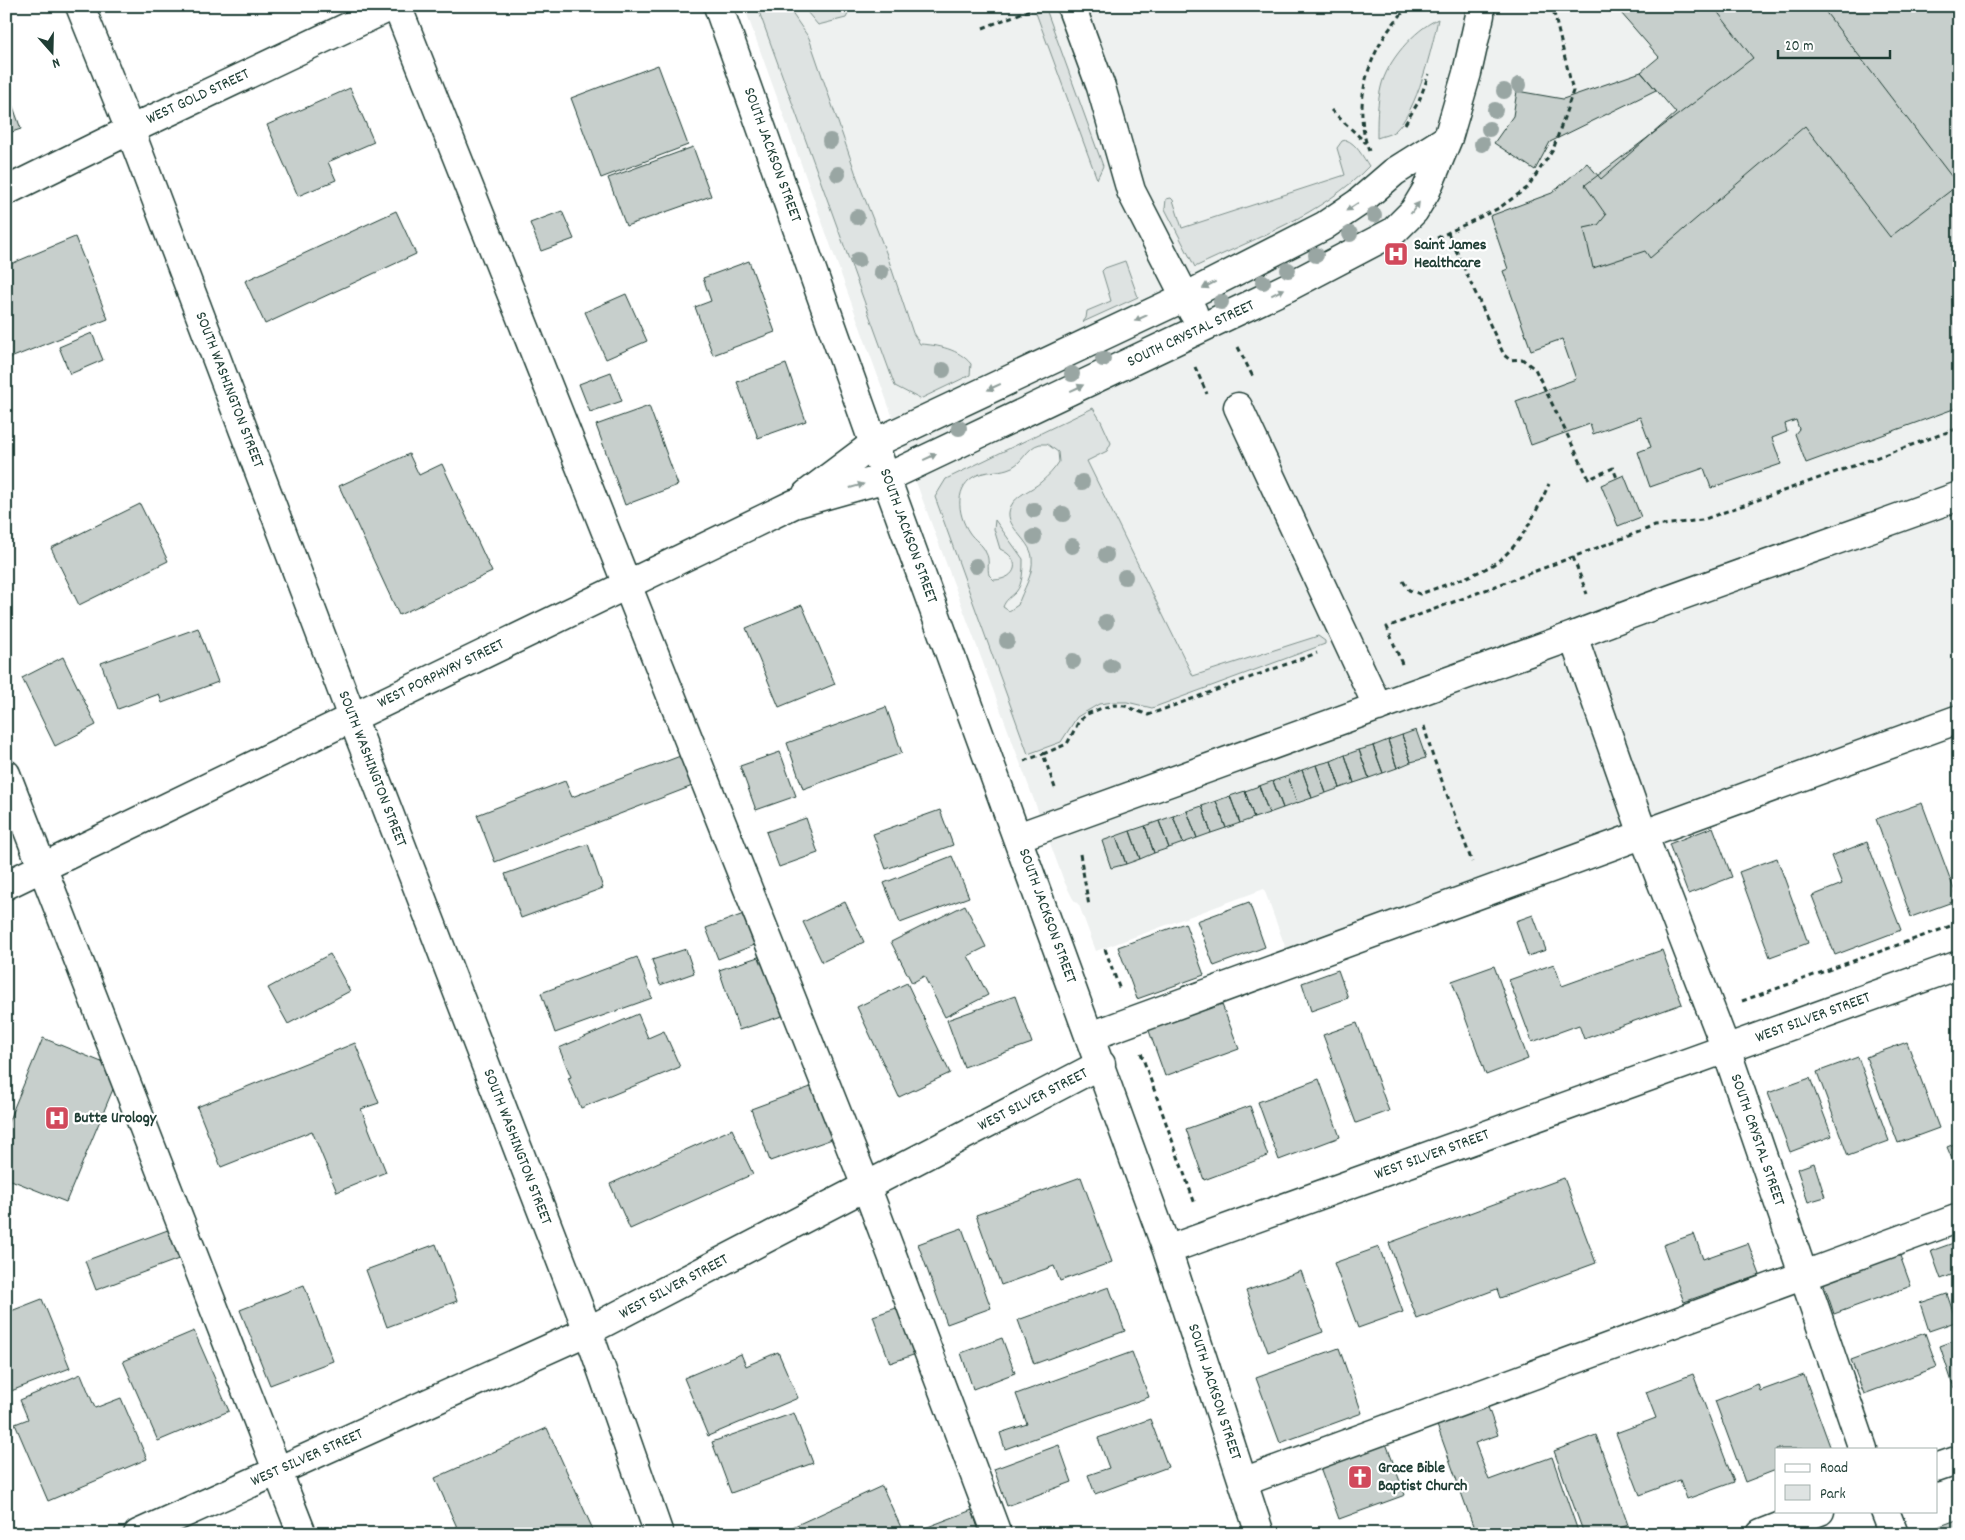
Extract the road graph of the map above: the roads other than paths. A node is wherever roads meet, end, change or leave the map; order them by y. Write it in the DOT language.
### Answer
graph roads {
  1 [pos="80,6"];
  2 [pos="392,6"];
  3 [pos="397,6"];
  4 [pos="718,6"];
  5 [pos="1071,6"];
  6 [pos="1480,6"];
  7 [pos="348,16"];
  8 [pos="130,130"];
  9 [pos="1448,138"];
  10 [pos="6,191"];
  11 [pos="1185,297"];
  12 [pos="1202,329"];
  13 [pos="1238,407"];
  14 [pos="875,443"];
  15 [pos="886,478"];
  16 [pos="1959,496"];
  17 [pos="794,504"];
  18 [pos="627,585"];
  19 [pos="1573,636"];
  20 [pos="1378,707"];
  21 [pos="352,717"];
  22 [pos="1959,720"];
  23 [pos="6,774"];
  24 [pos="1643,834"];
  25 [pos="1018,837"];
  26 [pos="43,868"];
  27 [pos="6,885"];
  28 [pos="1959,966"];
  29 [pos="1091,1036"];
  30 [pos="1726,1049"];
  31 [pos="1101,1064"];
  32 [pos="866,1186"];
  33 [pos="1959,1218"];
  34 [pos="1167,1250"];
  35 [pos="1803,1275"];
  36 [pos="588,1331"];
  37 [pos="1863,1448"];
  38 [pos="1959,1460"];
  39 [pos="1938,1467"];
  40 [pos="278,1471"];
  41 [pos="1243,1482"];
  42 [pos="1817,1512"];
  43 [pos="1885,1512"];
  44 [pos="138,1534"];
  45 [pos="302,1534"];
  46 [pos="659,1534"];
  47 [pos="997,1534"];
  48 [pos="1260,1534"];
  49 [pos="1761,1534"];
  50 [pos="1894,1534"];
  1 -- 8 [label="street, SOUTH WASHINGTON STREET"];
  2 -- 7 [label="street, WEST GOLD STREET"];
  3 -- 18 [label="street"];
  4 -- 14 [label="street, SOUTH JACKSON STREET"];
  5 -- 11 [label="street"];
  6 -- 9 [label="street, SOUTH CRYSTAL STREET"];
  7 -- 8 [label="street, WEST GOLD STREET"];
  8 -- 10 [label="street, WEST GOLD STREET"];
  8 -- 21 [label="street, SOUTH WASHINGTON STREET"];
  9 -- 11 [label="street, one-way"];
  12 -- 9 [label="street, SOUTH CRYSTAL STREET, one-way"];
  11 -- 12 [label="street"];
  11 -- 14 [label="street, one-way"];
  15 -- 12 [label="street, SOUTH CRYSTAL STREET, one-way"];
  13 -- 20 [label="street"];
  14 -- 15 [label="street, SOUTH JACKSON STREET"];
  14 -- 17 [label="street, WEST PORPHYRY STREET"];
  17 -- 15 [label="street, WEST PORPHYRY STREET, one-way"];
  15 -- 25 [label="street, SOUTH JACKSON STREET"];
  16 -- 19 [label="street"];
  17 -- 18 [label="street, WEST PORPHYRY STREET"];
  18 -- 21 [label="street, WEST PORPHYRY STREET"];
  18 -- 32 [label="street"];
  19 -- 20 [label="street"];
  19 -- 24 [label="street, SOUTH CRYSTAL STREET"];
  20 -- 25 [label="street"];
  21 -- 26 [label="street, WEST PORPHYRY STREET"];
  21 -- 36 [label="street, SOUTH WASHINGTON STREET"];
  22 -- 24 [label="street"];
  23 -- 26 [label="street"];
  24 -- 29 [label="street"];
  24 -- 30 [label="street, SOUTH CRYSTAL STREET"];
  25 -- 29 [label="street, SOUTH JACKSON STREET"];
  26 -- 27 [label="street, WEST PORPHYRY STREET"];
  26 -- 40 [label="street"];
  28 -- 30 [label="street, WEST SILVER STREET"];
  29 -- 31 [label="street, SOUTH JACKSON STREET"];
  30 -- 34 [label="street, WEST SILVER STREET"];
  30 -- 35 [label="street, SOUTH CRYSTAL STREET"];
  31 -- 32 [label="street, WEST SILVER STREET"];
  31 -- 34 [label="street, WEST SILVER STREET"];
  32 -- 36 [label="street, WEST SILVER STREET"];
  32 -- 47 [label="street"];
  33 -- 35 [label="street"];
  34 -- 41 [label="street, SOUTH JACKSON STREET"];
  35 -- 37 [label="street, SOUTH CRYSTAL STREET"];
  35 -- 41 [label="street"];
  36 -- 40 [label="street, WEST SILVER STREET"];
  36 -- 46 [label="street, SOUTH WASHINGTON STREET"];
  38 -- 39 [label="street"];
  40 -- 44 [label="street, WEST SILVER STREET"];
  40 -- 45 [label="street"];
  41 -- 48 [label="street, SOUTH JACKSON STREET"];
  42 -- 49 [label="street"];
  43 -- 50 [label="street"];
}
